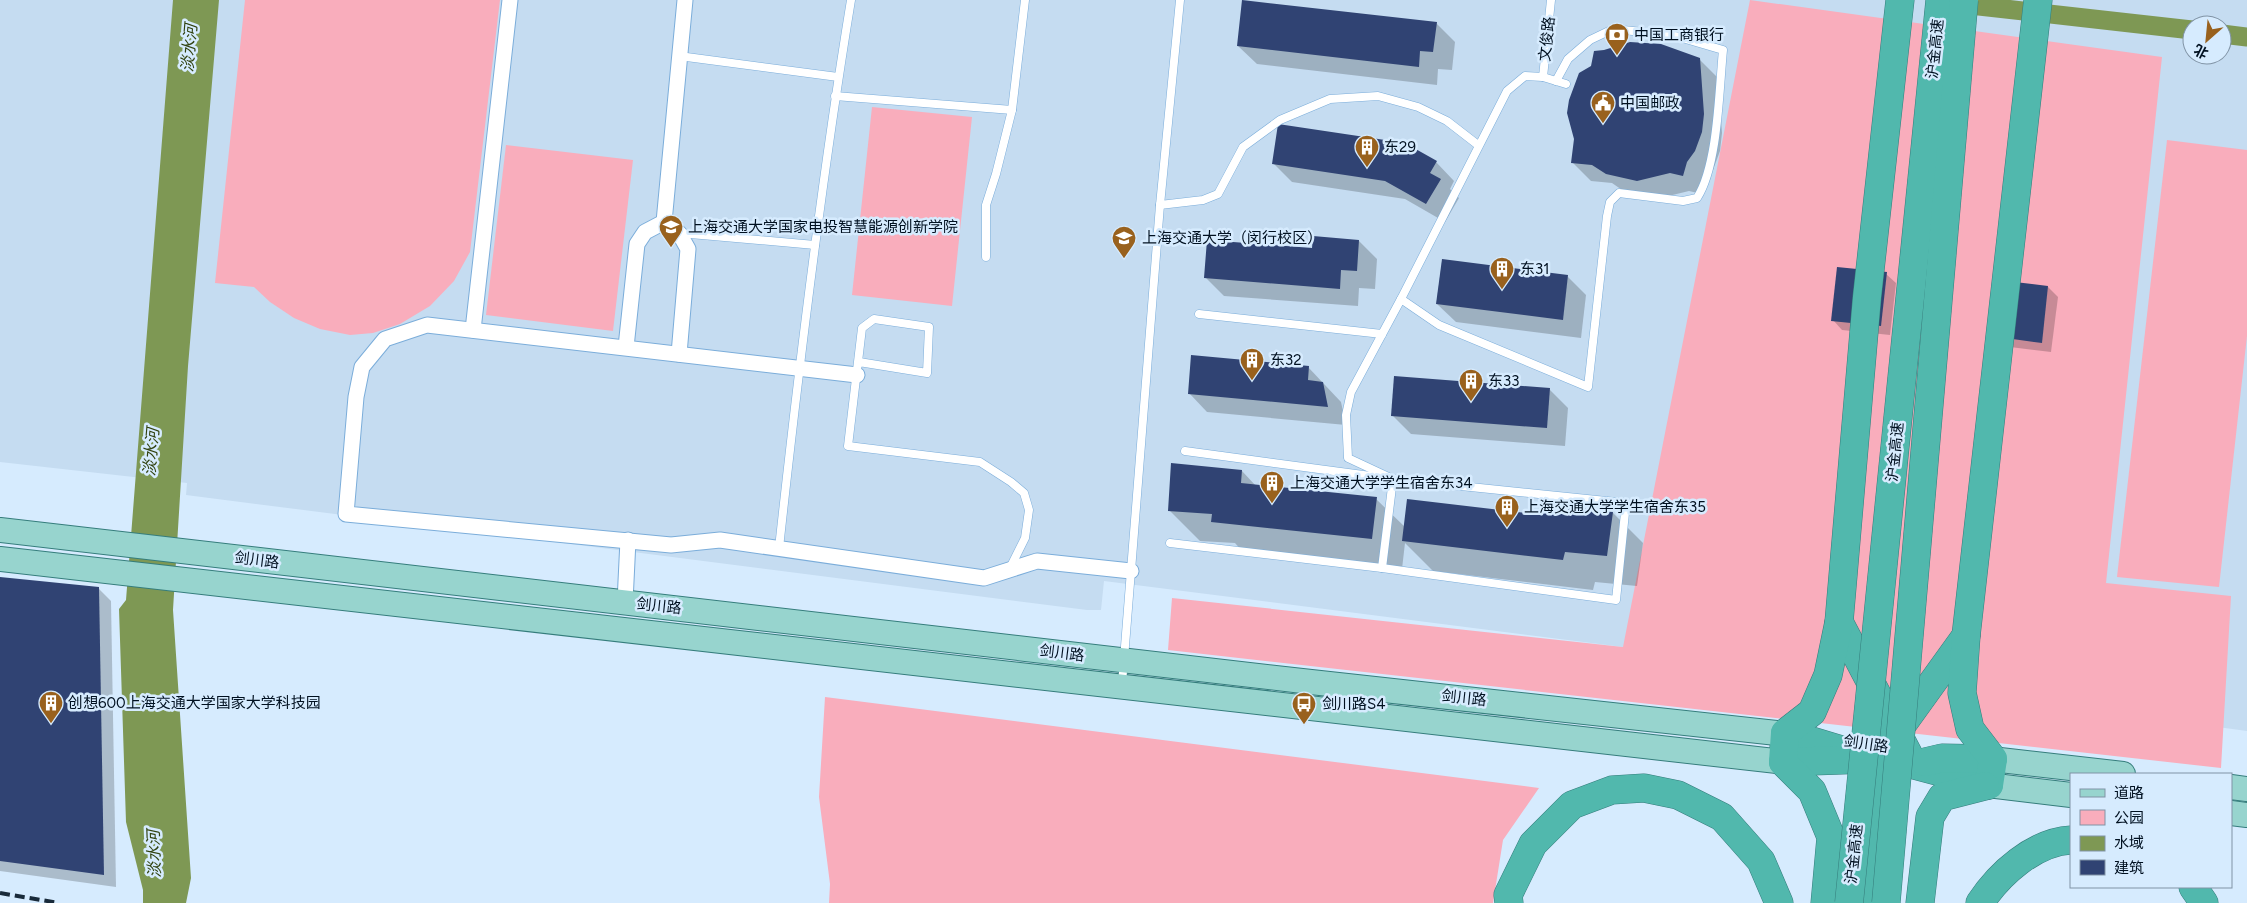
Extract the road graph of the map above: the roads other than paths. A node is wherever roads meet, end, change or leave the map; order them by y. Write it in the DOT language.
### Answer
graph roads {
  1 [pos="510,0"];
  2 [pos="685,0"];
  3 [pos="851,0"];
  4 [pos="1025,0"];
  5 [pos="1180,0"];
  6 [pos="1550,0"];
  7 [pos="1900,0"];
  8 [pos="1940,0"];
  9 [pos="1964,0"];
  10 [pos="2038,0"];
  11 [pos="679,56"];
  12 [pos="838,77"];
  13 [pos="1543,77"];
  14 [pos="1556,81"];
  15 [pos="1566,84"];
  16 [pos="835,96"];
  17 [pos="1012,110"];
  18 [pos="1478,145"];
  19 [pos="1160,205"];
  20 [pos="664,222"];
  21 [pos="678,233"];
  22 [pos="814,245"];
  23 [pos="986,257"];
  24 [pos="1401,299"];
  25 [pos="1199,314"];
  26 [pos="473,330"];
  27 [pos="1382,334"];
  28 [pos="626,347"];
  29 [pos="679,354"];
  30 [pos="799,368"];
  31 [pos="858,369"];
  32 [pos="1185,451"];
  33 [pos="1392,479"];
  34 [pos="0,530"];
  35 [pos="628,540"];
  36 [pos="1170,543"];
  37 [pos="779,548"];
  38 [pos="0,558"];
  39 [pos="1382,568"];
  40 [pos="1009,570"];
  41 [pos="1131,571"];
  42 [pos="625,602"];
  43 [pos="1839,622"];
  44 [pos="1966,636"];
  45 [pos="1123,660"];
  46 [pos="1122,686"];
  47 [pos="1785,733"];
  48 [pos="1993,759"];
  49 [pos="1893,761"];
  50 [pos="1783,762"];
  51 [pos="2114,773"];
  52 [pos="1989,786"];
  53 [pos="2232,787"];
  54 [pos="2247,789"];
  55 [pos="2070,795"];
  56 [pos="2232,813"];
  57 [pos="2247,815"];
  58 [pos="2068,840"];
  59 [pos="2194,888"];
  60 [pos="1509,903"];
  61 [pos="1779,903"];
  62 [pos="1824,903"];
  63 [pos="1850,903"];
  64 [pos="1868,903"];
  65 [pos="1882,903"];
  66 [pos="1886,903"];
  67 [pos="1920,903"];
  68 [pos="1980,903"];
  69 [pos="2204,903"];
  1 -- 26 [label="street"];
  2 -- 11 [label="street"];
  3 -- 12 [label="lane"];
  4 -- 17 [label="lane"];
  5 -- 19 [label="lane"];
  6 -- 13 [label="lane, 文俊路"];
  7 -- 43 [label="highway"];
  8 -- 63 [label="highway, 沪金高速, bridge"];
  9 -- 66 [label="highway, 沪金高速, bridge"];
  10 -- 44 [label="highway"];
  11 -- 12 [label="lane"];
  11 -- 20 [label="street"];
  12 -- 16 [label="lane"];
  13 -- 14 [label="lane"];
  13 -- 18 [label="lane"];
  14 -- 15 [label="lane"];
  14 -- 24 [label="lane"];
  16 -- 17 [label="lane"];
  16 -- 22 [label="lane"];
  17 -- 23 [label="lane"];
  18 -- 19 [label="lane"];
  18 -- 24 [label="lane"];
  19 -- 41 [label="lane"];
  20 -- 21 [label="street"];
  20 -- 28 [label="street"];
  21 -- 22 [label="lane"];
  21 -- 29 [label="street"];
  22 -- 30 [label="lane"];
  24 -- 27 [label="lane"];
  25 -- 27 [label="lane"];
  26 -- 28 [label="street"];
  26 -- 35 [label="street"];
  27 -- 33 [label="lane"];
  28 -- 29 [label="street"];
  29 -- 30 [label="street"];
  30 -- 31 [label="street"];
  30 -- 37 [label="lane"];
  31 -- 31 [label="lane"];
  31 -- 40 [label="lane"];
  32 -- 33 [label="lane"];
  33 -- 39 [label="lane"];
  33 -- 39 [label="lane"];
  34 -- 42 [label="main road, 剑川路"];
  35 -- 37 [label="street"];
  35 -- 42 [label="street"];
  36 -- 39 [label="lane"];
  37 -- 40 [label="street"];
  38 -- 46 [label="main road, 剑川路"];
  40 -- 41 [label="street"];
  41 -- 45 [label="lane"];
  42 -- 45 [label="main road, 剑川路"];
  43 -- 47 [label="highway"];
  43 -- 49 [label="highway"];
  44 -- 48 [label="highway"];
  44 -- 49 [label="highway"];
  45 -- 46 [label="lane"];
  45 -- 47 [label="main road, 剑川路"];
  46 -- 50 [label="main road, 剑川路"];
  47 -- 49 [label="highway"];
  47 -- 50 [label="highway"];
  48 -- 49 [label="highway"];
  48 -- 51 [label="main road"];
  48 -- 52 [label="highway"];
  49 -- 50 [label="highway"];
  49 -- 52 [label="highway"];
  49 -- 64 [label="highway"];
  49 -- 65 [label="highway"];
  50 -- 62 [label="highway"];
  52 -- 55 [label="main road"];
  52 -- 67 [label="highway"];
  53 -- 54 [label="main road"];
  56 -- 57 [label="main road"];
  58 -- 68 [label="highway"];
  59 -- 69 [label="highway"];
  60 -- 61 [label="highway"];
}
